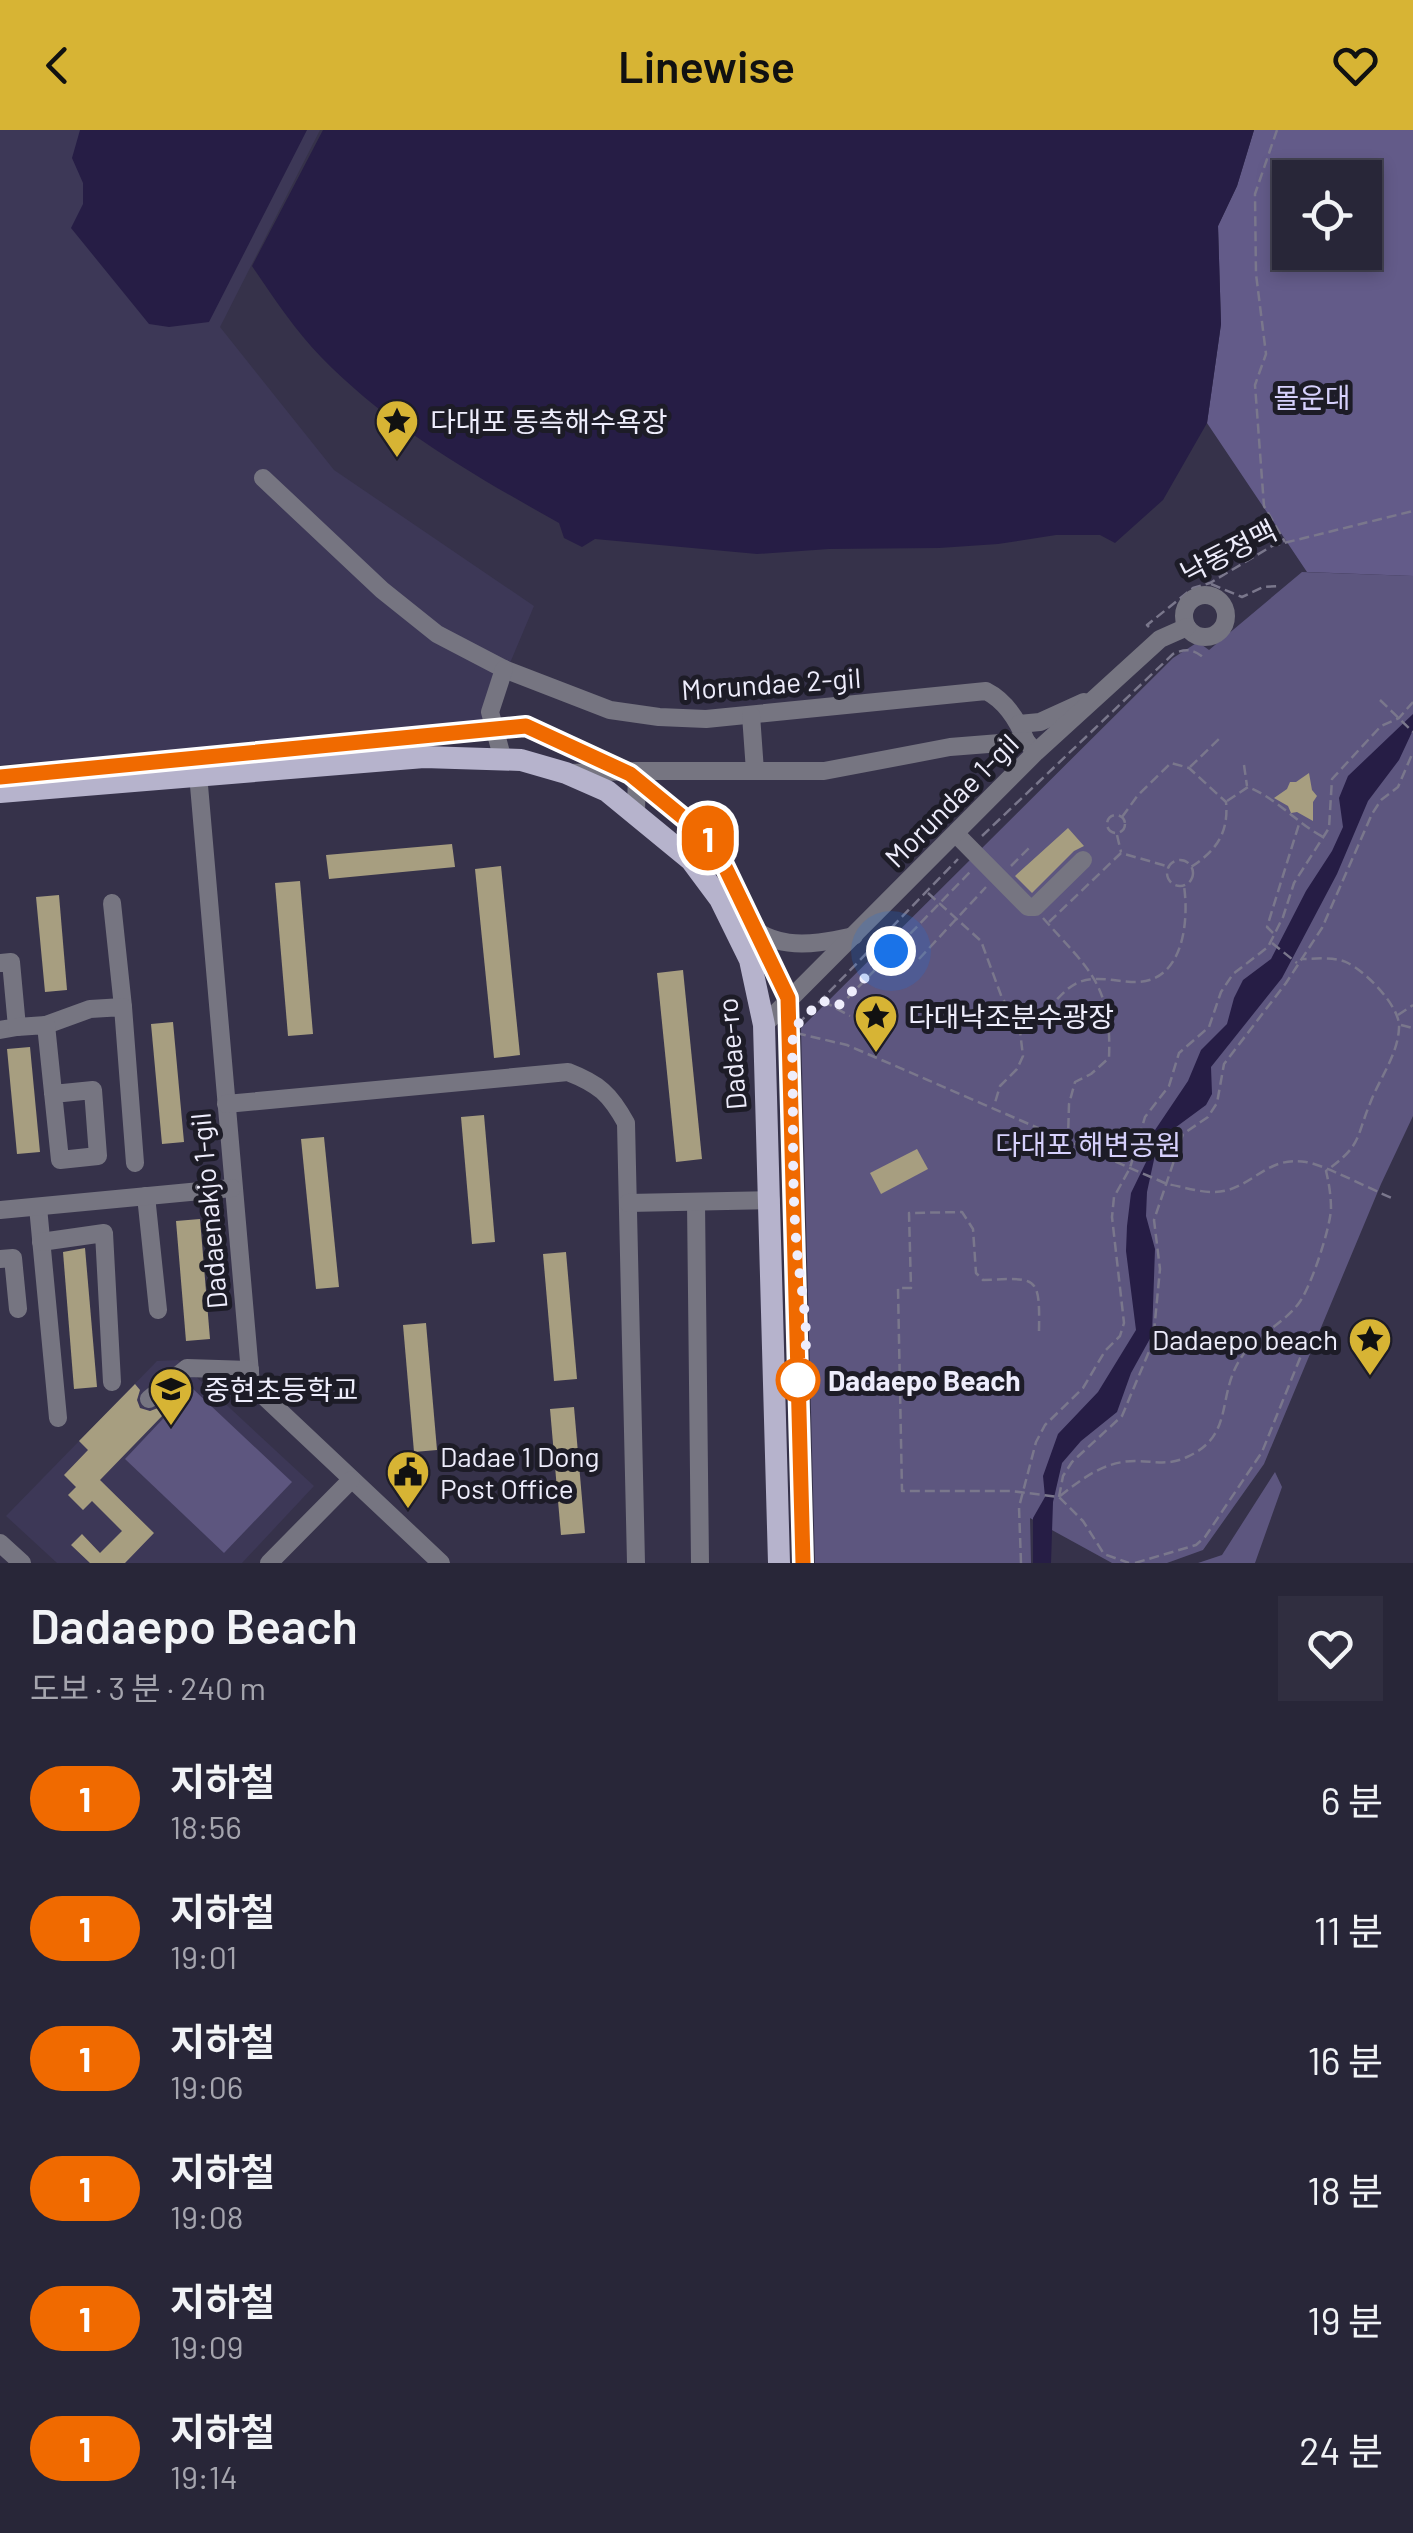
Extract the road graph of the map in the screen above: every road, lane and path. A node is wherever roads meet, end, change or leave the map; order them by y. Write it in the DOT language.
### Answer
graph roads {
  1 [pos="1278,130"];
  2 [pos="263,478"];
  3 [pos="1413,511"];
  4 [pos="1285,542"];
  5 [pos="1210,584"];
  6 [pos="1280,586"];
  7 [pos="1187,626"];
  8 [pos="1160,638"];
  9 [pos="1204,658"];
  10 [pos="504,669"];
  11 [pos="1098,696"];
  12 [pos="1380,700"];
  13 [pos="1413,702"];
  14 [pos="751,715"];
  15 [pos="1398,718"];
  16 [pos="1413,732"];
  17 [pos="1027,739"];
  18 [pos="1219,739"];
  19 [pos="1413,752"];
  20 [pos="502,760"];
  21 [pos="1244,765"];
  22 [pos="1190,768"];
  23 [pos="636,771"];
  24 [pos="755,771"];
  25 [pos="566,772"];
  26 [pos="198,774"];
  27 [pos="1248,787"];
  28 [pos="0,792"];
  29 [pos="1226,802"];
  30 [pos="636,812"];
  31 [pos="1122,817"];
  32 [pos="1300,824"];
  33 [pos="1117,832"];
  34 [pos="1324,837"];
  35 [pos="970,847"];
  36 [pos="1030,847"];
  37 [pos="1122,853"];
  38 [pos="1083,860"];
  39 [pos="1170,867"];
  40 [pos="1192,867"];
  41 [pos="998,876"];
  42 [pos="1184,886"];
  43 [pos="926,892"];
  44 [pos="720,898"];
  45 [pos="112,903"];
  46 [pos="1038,912"];
  47 [pos="954,918"];
  48 [pos="1048,923"];
  49 [pos="1274,934"];
  50 [pos="855,936"];
  51 [pos="1270,942"];
  52 [pos="771,957"];
  53 [pos="918,958"];
  54 [pos="1300,962"];
  55 [pos="0,963"];
  56 [pos="1094,978"];
  57 [pos="781,990"];
  58 [pos="822,1000"];
  59 [pos="1413,1005"];
  60 [pos="122,1006"];
  61 [pos="836,1008"];
  62 [pos="1398,1014"];
  63 [pos="850,1016"];
  64 [pos="46,1024"];
  65 [pos="1019,1024"];
  66 [pos="1400,1025"];
  67 [pos="764,1026"];
  68 [pos="1413,1028"];
  69 [pos="8,1029"];
  70 [pos="795,1032"];
  71 [pos="54,1094"];
  72 [pos="226,1104"];
  73 [pos="993,1109"];
  74 [pos="1068,1141"];
  75 [pos="135,1164"];
  76 [pos="1130,1168"];
  77 [pos="1326,1170"];
  78 [pos="1167,1184"];
  79 [pos="232,1188"];
  80 [pos="146,1196"];
  81 [pos="1392,1198"];
  82 [pos="771,1200"];
  83 [pos="696,1202"];
  84 [pos="628,1204"];
  85 [pos="38,1207"];
  86 [pos="0,1210"];
  87 [pos="41,1242"];
  88 [pos="0,1259"];
  89 [pos="18,1309"];
  90 [pos="158,1310"];
  91 [pos="1039,1331"];
  92 [pos="1311,1332"];
  93 [pos="250,1370"];
  94 [pos="112,1382"];
  95 [pos="149,1399"];
  96 [pos="58,1418"];
  97 [pos="352,1480"];
  98 [pos="1026,1492"];
  99 [pos="1059,1497"];
  100 [pos="0,1543"];
  101 [pos="22,1563"];
  102 [pos="269,1563"];
  103 [pos="441,1563"];
  104 [pos="636,1563"];
  105 [pos="700,1563"];
  106 [pos="779,1563"];
  107 [pos="806,1563"];
  108 [pos="1020,1563"];
  109 [pos="1132,1563"];
  1 -- 4 [label="path"];
  2 -- 10 [label="street, Morundae 2-gil"];
  3 -- 4 [label="path, 낙동정맥"];
  4 -- 5 [label="path, 낙동정맥"];
  5 -- 6 [label="path"];
  5 -- 8 [label="path, 낙동정맥"];
  7 -- 8 [label="street, Morundae 1-gil"];
  8 -- 11 [label="street, Morundae 1-gil"];
  9 -- 35 [label="path"];
  10 -- 14 [label="street, Morundae 2-gil"];
  10 -- 20 [label="street"];
  11 -- 17 [label="street, Morundae 1-gil"];
  11 -- 17 [label="street"];
  12 -- 15 [label="path"];
  13 -- 15 [label="path"];
  14 -- 17 [label="street, Morundae 2-gil"];
  14 -- 24 [label="street"];
  15 -- 16 [label="path"];
  15 -- 34 [label="path"];
  17 -- 24 [label="street"];
  17 -- 35 [label="street, Morundae 1-gil"];
  18 -- 22 [label="path"];
  19 -- 54 [label="path"];
  20 -- 25 [label="main road, Dadae-ro"];
  20 -- 26 [label="main road, Dadae-ro"];
  21 -- 27 [label="path"];
  22 -- 29 [label="path"];
  22 -- 31 [label="path"];
  23 -- 24 [label="street"];
  23 -- 25 [label="street"];
  23 -- 30 [label="street"];
  25 -- 30 [label="main road, Dadae-ro"];
  26 -- 28 [label="main road, Dadae-ro"];
  26 -- 72 [label="street, Dadaenakjo 1-gil"];
  27 -- 29 [label="path"];
  27 -- 32 [label="path"];
  29 -- 40 [label="path"];
  30 -- 44 [label="main road, Dadae-ro"];
  31 -- 33 [label="path"];
  31 -- 33 [label="path"];
  32 -- 34 [label="path"];
  32 -- 49 [label="path"];
  33 -- 37 [label="path"];
  34 -- 49 [label="path"];
  35 -- 41 [label="street"];
  35 -- 43 [label="path"];
  35 -- 50 [label="street, Morundae 1-gil"];
  35 -- 61 [label="path"];
  36 -- 41 [label="path"];
  37 -- 39 [label="path"];
  37 -- 48 [label="path"];
  38 -- 41 [label="street"];
  39 -- 40 [label="path"];
  39 -- 42 [label="path"];
  40 -- 42 [label="path"];
  41 -- 47 [label="path"];
  42 -- 56 [label="path"];
  43 -- 47 [label="path"];
  43 -- 58 [label="path"];
  44 -- 50 [label="street"];
  44 -- 67 [label="main road, Dadae-ro"];
  45 -- 60 [label="street"];
  46 -- 48 [label="path"];
  47 -- 53 [label="path"];
  47 -- 65 [label="path"];
  48 -- 56 [label="path"];
  49 -- 51 [label="path"];
  50 -- 67 [label="street, Morundae 1-gil"];
  51 -- 54 [label="path"];
  51 -- 76 [label="path"];
  52 -- 57 [label="path"];
  54 -- 62 [label="path"];
  54 -- 78 [label="path"];
  55 -- 69 [label="street"];
  56 -- 65 [label="path"];
  56 -- 74 [label="path"];
  58 -- 61 [label="path"];
  58 -- 70 [label="path"];
  59 -- 62 [label="path"];
  60 -- 64 [label="street"];
  60 -- 75 [label="street"];
  61 -- 63 [label="path"];
  62 -- 66 [label="path"];
  64 -- 69 [label="street"];
  64 -- 71 [label="street"];
  65 -- 73 [label="path"];
  66 -- 68 [label="path"];
  66 -- 77 [label="path"];
  67 -- 82 [label="main road, Dadae-ro"];
  70 -- 73 [label="path"];
  70 -- 107 [label="path"];
  72 -- 79 [label="street, Dadaenakjo 1-gil"];
  72 -- 84 [label="street"];
  73 -- 74 [label="path"];
  74 -- 76 [label="path"];
  76 -- 78 [label="path"];
  76 -- 98 [label="path"];
  77 -- 78 [label="path"];
  77 -- 81 [label="path"];
  77 -- 99 [label="path"];
  78 -- 99 [label="path"];
  79 -- 80 [label="street"];
  79 -- 93 [label="street, Dadaenakjo 1-gil"];
  80 -- 85 [label="street"];
  80 -- 90 [label="street"];
  82 -- 83 [label="street"];
  82 -- 106 [label="main road, Dadae-ro"];
  83 -- 84 [label="street"];
  83 -- 105 [label="street"];
  84 -- 104 [label="street"];
  85 -- 86 [label="street"];
  85 -- 87 [label="street"];
  87 -- 94 [label="street"];
  87 -- 96 [label="street"];
  88 -- 89 [label="street"];
  91 -- 98 [label="path"];
  92 -- 109 [label="path"];
  93 -- 95 [label="street"];
  93 -- 97 [label="street, Dadaenakjo 1-gil"];
  97 -- 102 [label="street"];
  97 -- 103 [label="street, Dadaenakjo 1-gil"];
  98 -- 99 [label="path"];
  98 -- 108 [label="path"];
  99 -- 109 [label="path"];
  100 -- 101 [label="street"];
}
